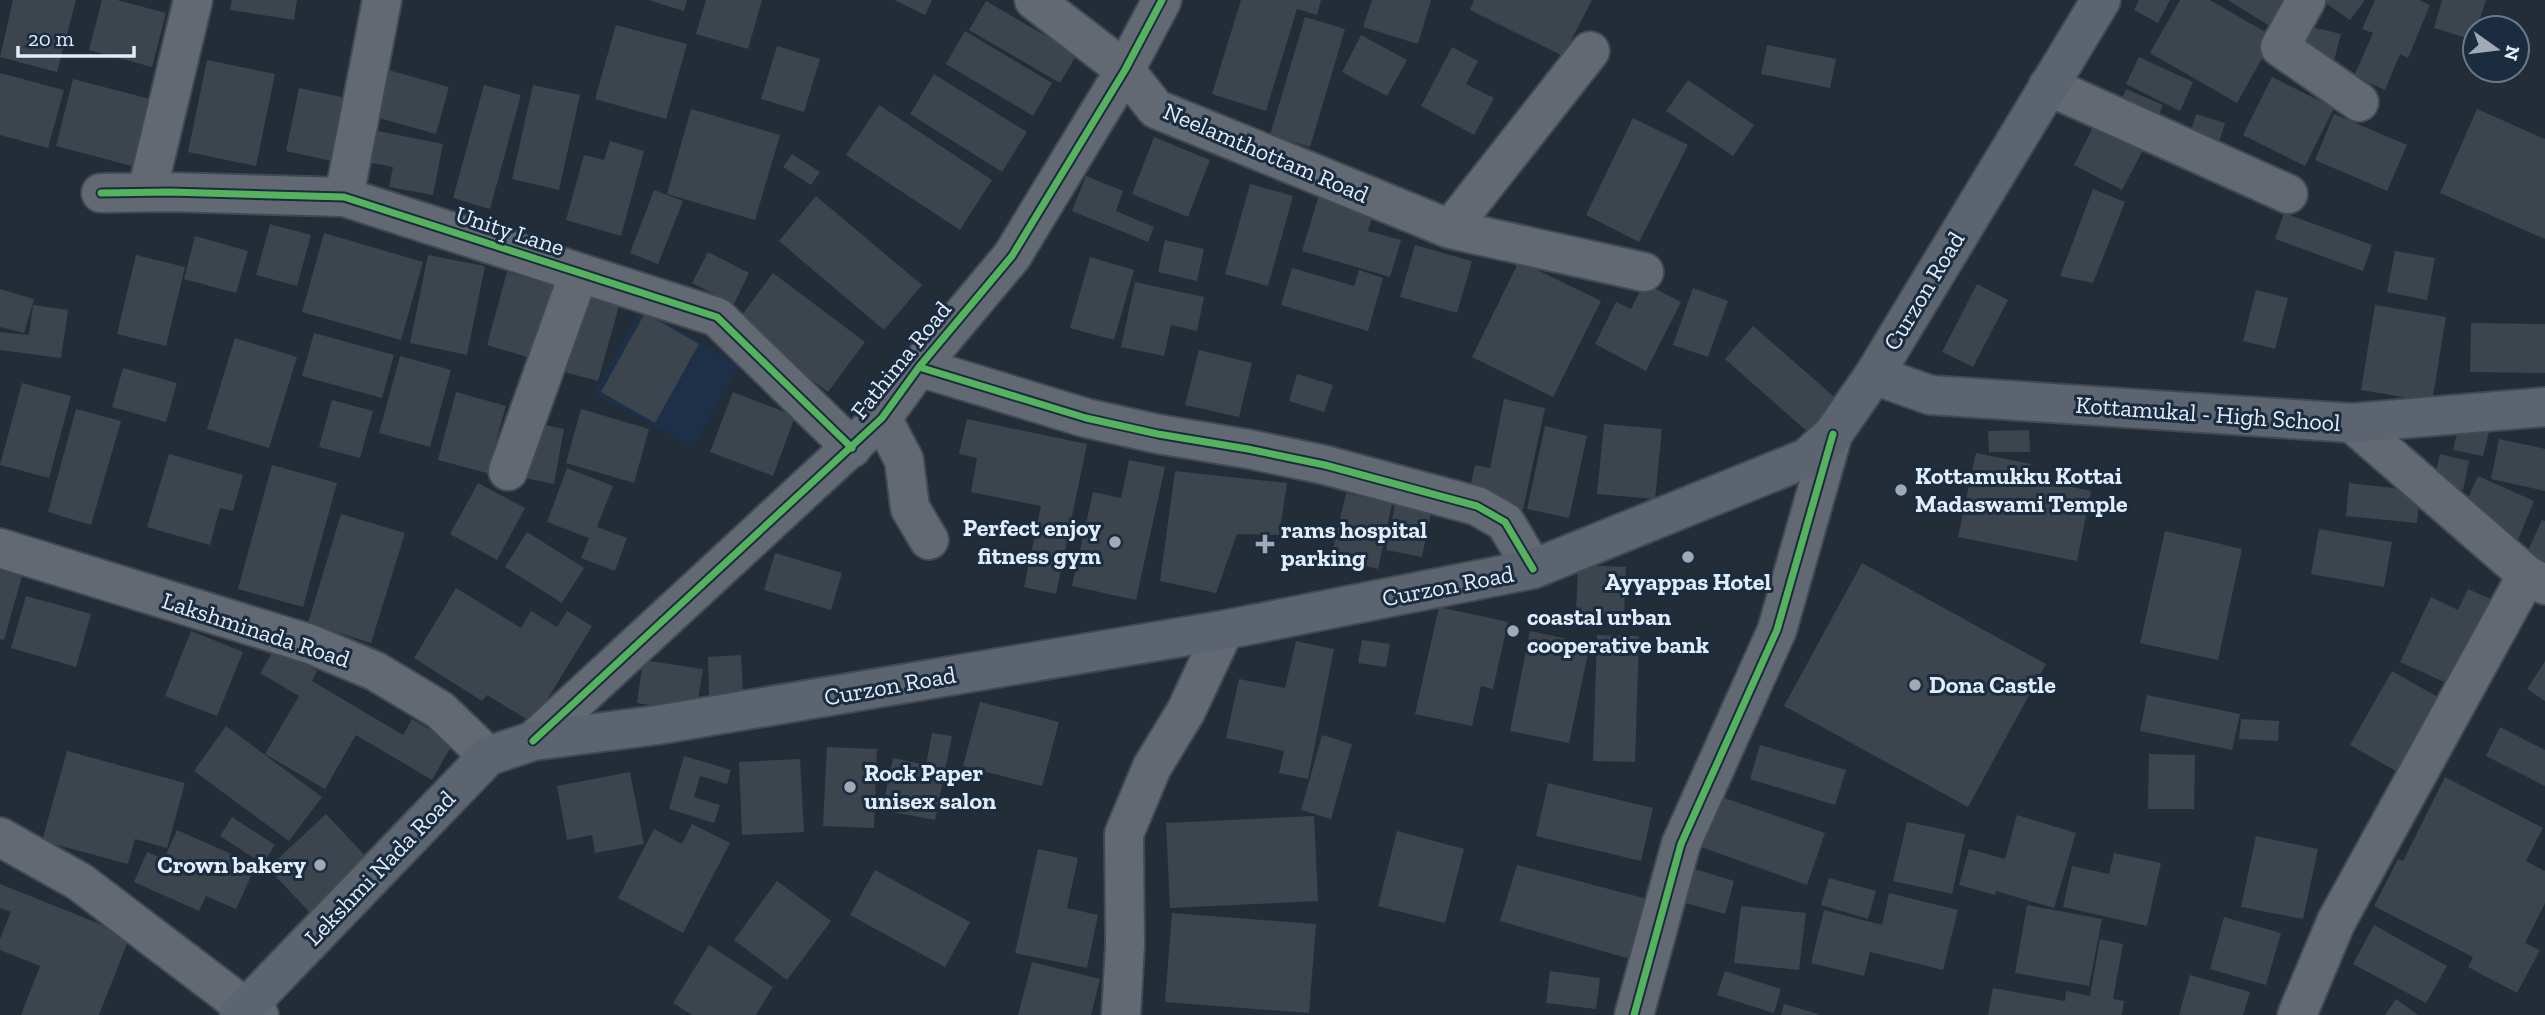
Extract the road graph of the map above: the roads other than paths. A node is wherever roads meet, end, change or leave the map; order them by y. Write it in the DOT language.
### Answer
graph roads {
  1 [pos="193,0"];
  2 [pos="382,0"];
  3 [pos="1034,0"];
  4 [pos="1163,0"];
  5 [pos="2101,0"];
  6 [pos="2306,0"];
  7 [pos="1590,51"];
  8 [pos="1125,71"];
  9 [pos="2048,86"];
  10 [pos="2359,102"];
  11 [pos="148,192"];
  12 [pos="101,193"];
  13 [pos="2287,194"];
  14 [pos="344,197"];
  15 [pos="1450,229"];
  16 [pos="1644,272"];
  17 [pos="579,274"];
  18 [pos="919,367"];
  19 [pos="1874,375"];
  20 [pos="2545,407"];
  21 [pos="882,418"];
  22 [pos="2352,423"];
  23 [pos="1833,434"];
  24 [pos="852,448"];
  25 [pos="508,471"];
  26 [pos="929,540"];
  27 [pos="0,548"];
  28 [pos="1533,569"];
  29 [pos="2536,580"];
  30 [pos="1224,629"];
  31 [pos="533,741"];
  32 [pos="488,756"];
  33 [pos="0,836"];
  34 [pos="248,1013"];
  35 [pos="1121,1015"];
  36 [pos="1634,1015"];
  37 [pos="2297,1015"];
  1 -- 11 [label="street"];
  2 -- 14 [label="street"];
  3 -- 8 [label="street, Neelamthottam Road"];
  4 -- 8 [label="street, Fathima Road"];
  5 -- 9 [label="main road, Curzon Road"];
  6 -- 10 [label="street"];
  7 -- 15 [label="street"];
  8 -- 15 [label="street, Neelamthottam Road"];
  8 -- 18 [label="street, Fathima Road"];
  9 -- 13 [label="street"];
  9 -- 19 [label="main road, Curzon Road"];
  11 -- 12 [label="street, Unity Lane"];
  11 -- 14 [label="street, Unity Lane"];
  14 -- 17 [label="street, Unity Lane"];
  15 -- 16 [label="street, Neelamthottam Road"];
  17 -- 24 [label="street, Unity Lane"];
  17 -- 25 [label="street"];
  18 -- 21 [label="street, Fathima Road"];
  18 -- 28 [label="street"];
  19 -- 22 [label="main road, Kottamukal - High School"];
  19 -- 23 [label="main road, Curzon Road"];
  20 -- 22 [label="main road, Kottamukal - High School"];
  21 -- 24 [label="street, Fathima Road"];
  21 -- 26 [label="street"];
  22 -- 29 [label="street"];
  23 -- 28 [label="main road, Curzon Road"];
  23 -- 36 [label="street"];
  24 -- 31 [label="street, Fathima Road"];
  27 -- 32 [label="street, Lakshminada Road"];
  28 -- 30 [label="main road, Curzon Road"];
  29 -- 37 [label="street"];
  30 -- 31 [label="main road, Curzon Road"];
  30 -- 35 [label="street"];
  31 -- 32 [label="main road, Lekshmi Nada Road"];
  32 -- 34 [label="main road, Lekshmi Nada Road"];
  33 -- 34 [label="street"];
}
